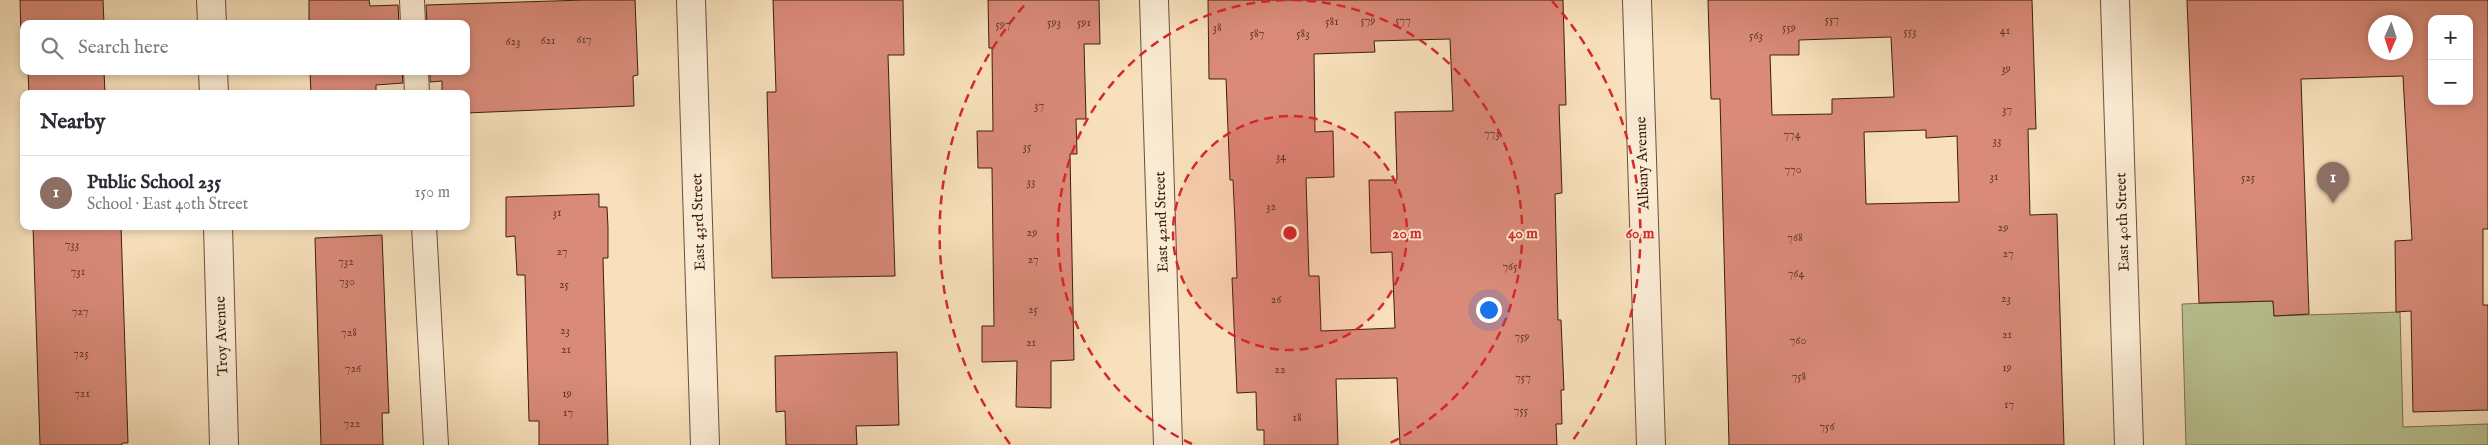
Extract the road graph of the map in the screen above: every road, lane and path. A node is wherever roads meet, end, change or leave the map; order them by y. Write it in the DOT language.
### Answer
graph roads {
  1 [pos="211,0"];
  2 [pos="412,0"];
  3 [pos="691,0"];
  4 [pos="1154,0"];
  5 [pos="1637,0"];
  6 [pos="2115,0"];
  7 [pos="212,20"];
  8 [pos="413,20"];
  9 [pos="213,75"];
  10 [pos="416,75"];
  11 [pos="214,90"];
  12 [pos="417,90"];
  13 [pos="218,230"];
  14 [pos="424,230"];
  15 [pos="224,445"];
  16 [pos="436,445"];
  17 [pos="706,445"];
  18 [pos="1168,445"];
  19 [pos="1651,445"];
  20 [pos="2129,445"];
  1 -- 7 [label="street"];
  2 -- 8 [label="lane"];
  3 -- 17 [label="street, East 43rd Street"];
  4 -- 18 [label="street, East 42nd Street"];
  5 -- 19 [label="street, Albany Avenue"];
  6 -- 20 [label="street, East 40th Street"];
  9 -- 11 [label="street"];
  10 -- 12 [label="lane"];
  13 -- 15 [label="street, Troy Avenue"];
  14 -- 16 [label="lane"];
}
